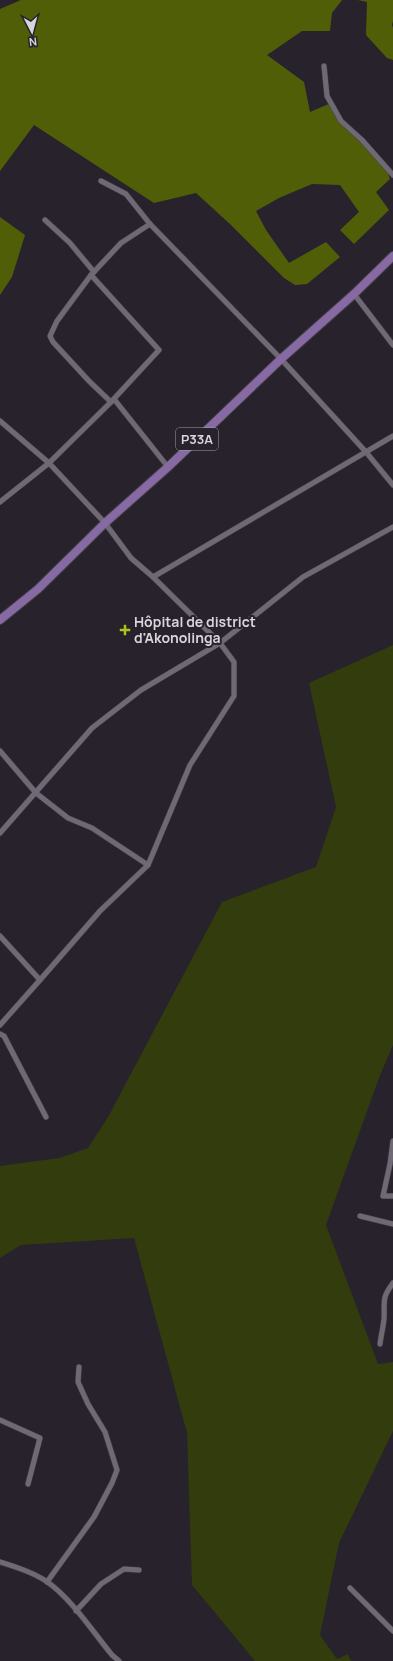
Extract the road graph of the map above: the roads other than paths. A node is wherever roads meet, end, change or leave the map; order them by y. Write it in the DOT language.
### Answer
graph roads {
  1 [pos="324,66"];
  2 [pos="393,175"];
  3 [pos="101,181"];
  4 [pos="45,220"];
  5 [pos="150,224"];
  6 [pos="393,256"];
  7 [pos="93,274"];
  8 [pos="354,294"];
  9 [pos="393,345"];
  10 [pos="281,359"];
  11 [pos="113,401"];
  12 [pos="0,421"];
  13 [pos="393,436"];
  14 [pos="366,452"];
  15 [pos="49,463"];
  16 [pos="168,467"];
  17 [pos="393,485"];
  18 [pos="0,502"];
  19 [pos="105,524"];
  20 [pos="393,527"];
  21 [pos="153,576"];
  22 [pos="0,620"];
  23 [pos="220,643"];
  24 [pos="0,751"];
  25 [pos="36,793"];
  26 [pos="0,833"];
  27 [pos="148,864"];
  28 [pos="0,936"];
  29 [pos="40,980"];
  30 [pos="0,1025"];
  31 [pos="0,1034"];
  32 [pos="46,1117"];
  33 [pos="393,1140"];
  34 [pos="393,1196"];
  35 [pos="360,1216"];
  36 [pos="393,1224"];
  37 [pos="393,1283"];
  38 [pos="380,1344"];
  39 [pos="79,1367"];
  40 [pos="0,1420"];
  41 [pos="28,1484"];
  42 [pos="0,1562"];
  43 [pos="139,1570"];
  44 [pos="47,1582"];
  45 [pos="350,1588"];
  46 [pos="76,1611"];
  47 [pos="393,1631"];
  48 [pos="119,1661"];
  1 -- 2 [label="street"];
  3 -- 5 [label="street"];
  4 -- 7 [label="street"];
  5 -- 7 [label="street"];
  5 -- 10 [label="street"];
  6 -- 8 [label="main road, P33A"];
  7 -- 11 [label="street"];
  7 -- 11 [label="street"];
  8 -- 9 [label="street"];
  8 -- 10 [label="main road, P33A"];
  10 -- 14 [label="street"];
  10 -- 16 [label="main road, P33A"];
  11 -- 15 [label="street"];
  11 -- 16 [label="street"];
  12 -- 15 [label="street"];
  13 -- 14 [label="street"];
  14 -- 17 [label="street"];
  14 -- 21 [label="street"];
  15 -- 18 [label="street"];
  15 -- 19 [label="street"];
  16 -- 19 [label="main road, P33A"];
  19 -- 21 [label="street"];
  19 -- 22 [label="main road, P33A"];
  20 -- 23 [label="street"];
  21 -- 23 [label="street"];
  23 -- 25 [label="street"];
  23 -- 27 [label="street"];
  24 -- 25 [label="street"];
  25 -- 26 [label="street"];
  25 -- 27 [label="street"];
  27 -- 29 [label="street"];
  28 -- 29 [label="street"];
  29 -- 30 [label="street"];
  31 -- 32 [label="street"];
  33 -- 34 [label="street"];
  35 -- 36 [label="street"];
  37 -- 38 [label="street"];
  39 -- 44 [label="street"];
  40 -- 41 [label="street"];
  42 -- 44 [label="street"];
  43 -- 46 [label="street"];
  44 -- 46 [label="street"];
  45 -- 47 [label="street"];
  46 -- 48 [label="street"];
}
